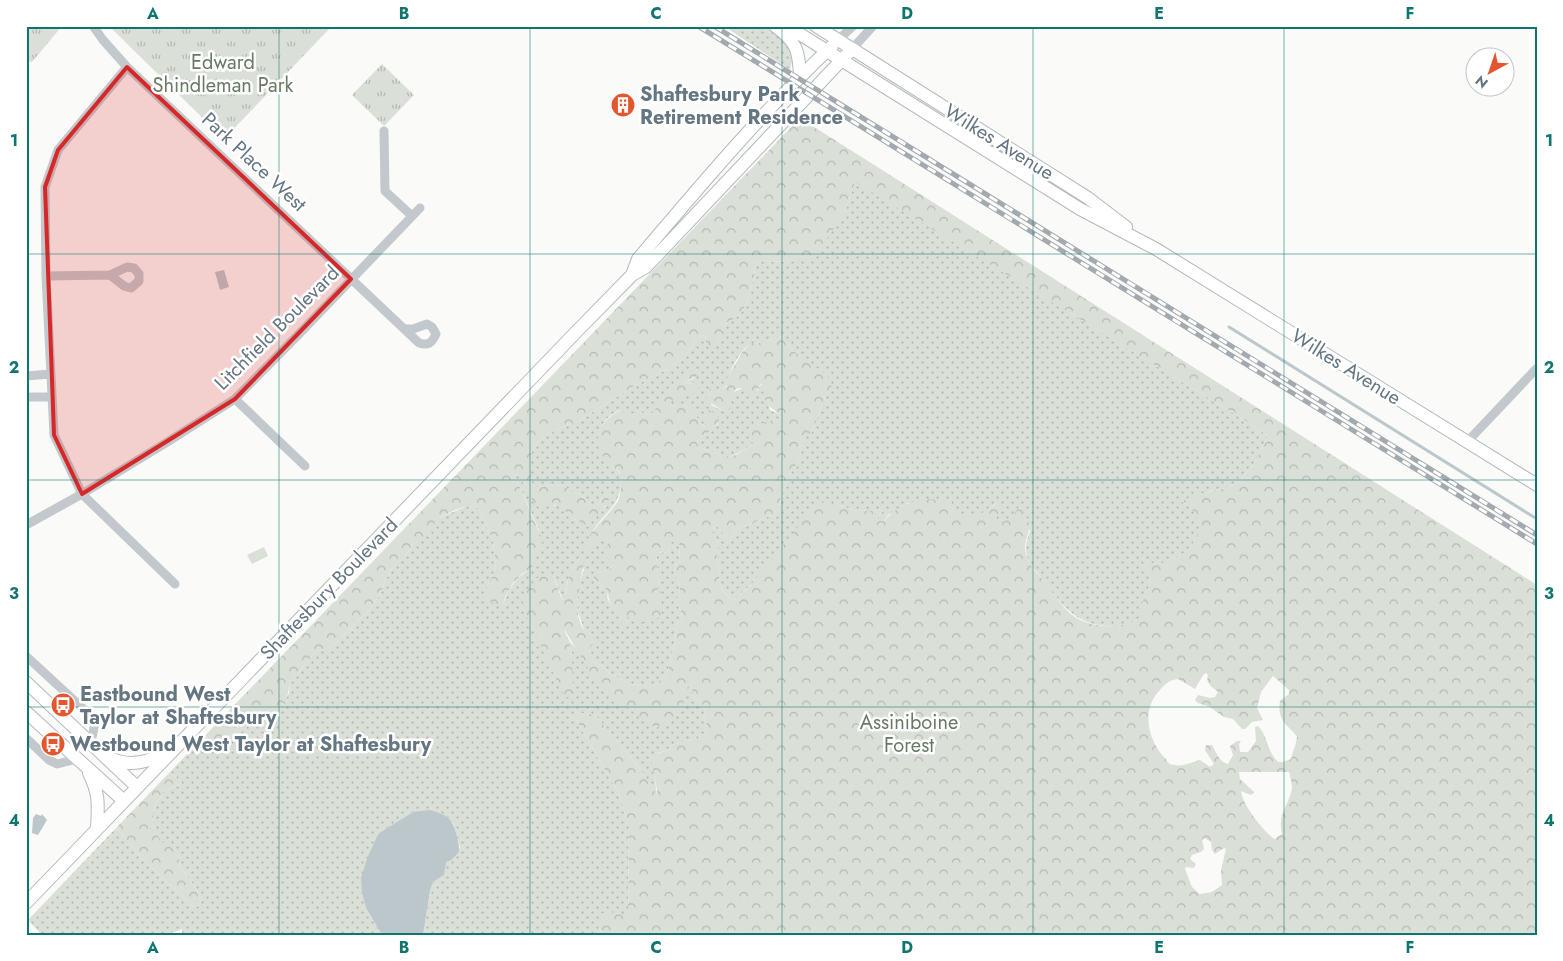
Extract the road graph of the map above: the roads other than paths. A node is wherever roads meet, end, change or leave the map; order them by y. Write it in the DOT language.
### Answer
graph roads {
  1 [pos="92,26"];
  2 [pos="775,26"];
  3 [pos="787,26"];
  4 [pos="816,26"];
  5 [pos="853,26"];
  6 [pos="873,26"];
  7 [pos="838,40"];
  8 [pos="852,48"];
  9 [pos="827,51"];
  10 [pos="841,61"];
  11 [pos="127,67"];
  12 [pos="800,76"];
  13 [pos="384,131"];
  14 [pos="420,208"];
  15 [pos="412,216"];
  16 [pos="1156,249"];
  17 [pos="110,275"];
  18 [pos="632,275"];
  19 [pos="46,276"];
  20 [pos="351,279"];
  21 [pos="405,329"];
  22 [pos="1537,368"];
  23 [pos="50,374"];
  24 [pos="26,376"];
  25 [pos="26,397"];
  26 [pos="52,397"];
  27 [pos="235,399"];
  28 [pos="1467,442"];
  29 [pos="305,466"];
  30 [pos="1537,485"];
  31 [pos="82,494"];
  32 [pos="26,525"];
  33 [pos="176,584"];
  34 [pos="26,656"];
  35 [pos="26,682"];
  36 [pos="26,712"];
  37 [pos="26,738"];
  38 [pos="91,743"];
  39 [pos="178,745"];
  40 [pos="102,753"];
  41 [pos="77,759"];
  42 [pos="87,768"];
  43 [pos="137,787"];
  44 [pos="124,801"];
  45 [pos="97,829"];
  46 [pos="26,903"];
  1 -- 11 [label="street, Park Place West"];
  2 -- 12 [label="street"];
  3 -- 9 [label="street, Wilkes Avenue"];
  4 -- 7 [label="street, Wilkes Avenue"];
  5 -- 7 [label="street"];
  6 -- 8 [label="street"];
  7 -- 8 [label="street, Wilkes Avenue"];
  7 -- 9 [label="street, Shaftesbury Boulevard"];
  8 -- 10 [label="street, Shaftesbury Boulevard"];
  8 -- 16 [label="street, Wilkes Avenue"];
  9 -- 10 [label="street, Wilkes Avenue"];
  9 -- 12 [label="street, Shaftesbury Boulevard"];
  10 -- 16 [label="street, Wilkes Avenue"];
  10 -- 18 [label="street, Shaftesbury Boulevard"];
  11 -- 19 [label="street"];
  11 -- 20 [label="street, Park Place West"];
  12 -- 18 [label="street, Shaftesbury Boulevard"];
  13 -- 15 [label="street"];
  14 -- 15 [label="street, Litchfield Boulevard"];
  15 -- 20 [label="street, Litchfield Boulevard"];
  16 -- 28 [label="street, Wilkes Avenue"];
  17 -- 19 [label="street"];
  18 -- 39 [label="street, Shaftesbury Boulevard"];
  19 -- 23 [label="street"];
  20 -- 21 [label="street, Park Place West"];
  20 -- 27 [label="street, Litchfield Boulevard"];
  22 -- 28 [label="street"];
  23 -- 24 [label="street"];
  23 -- 26 [label="street"];
  25 -- 26 [label="street"];
  26 -- 31 [label="street"];
  27 -- 29 [label="street"];
  27 -- 31 [label="street, Litchfield Boulevard"];
  28 -- 30 [label="street, Wilkes Avenue"];
  31 -- 32 [label="street, Litchfield Boulevard"];
  31 -- 33 [label="street"];
  34 -- 38 [label="street"];
  35 -- 38 [label="street"];
  36 -- 41 [label="street"];
  37 -- 41 [label="street"];
  38 -- 40 [label="street"];
  39 -- 40 [label="street"];
  39 -- 43 [label="street, Shaftesbury Boulevard"];
  40 -- 43 [label="street"];
  41 -- 42 [label="street"];
  42 -- 44 [label="street"];
  42 -- 45 [label="street"];
  43 -- 44 [label="street, Shaftesbury Boulevard"];
  44 -- 45 [label="street, Shaftesbury Boulevard"];
  45 -- 46 [label="street, Shaftesbury Boulevard"];
}
